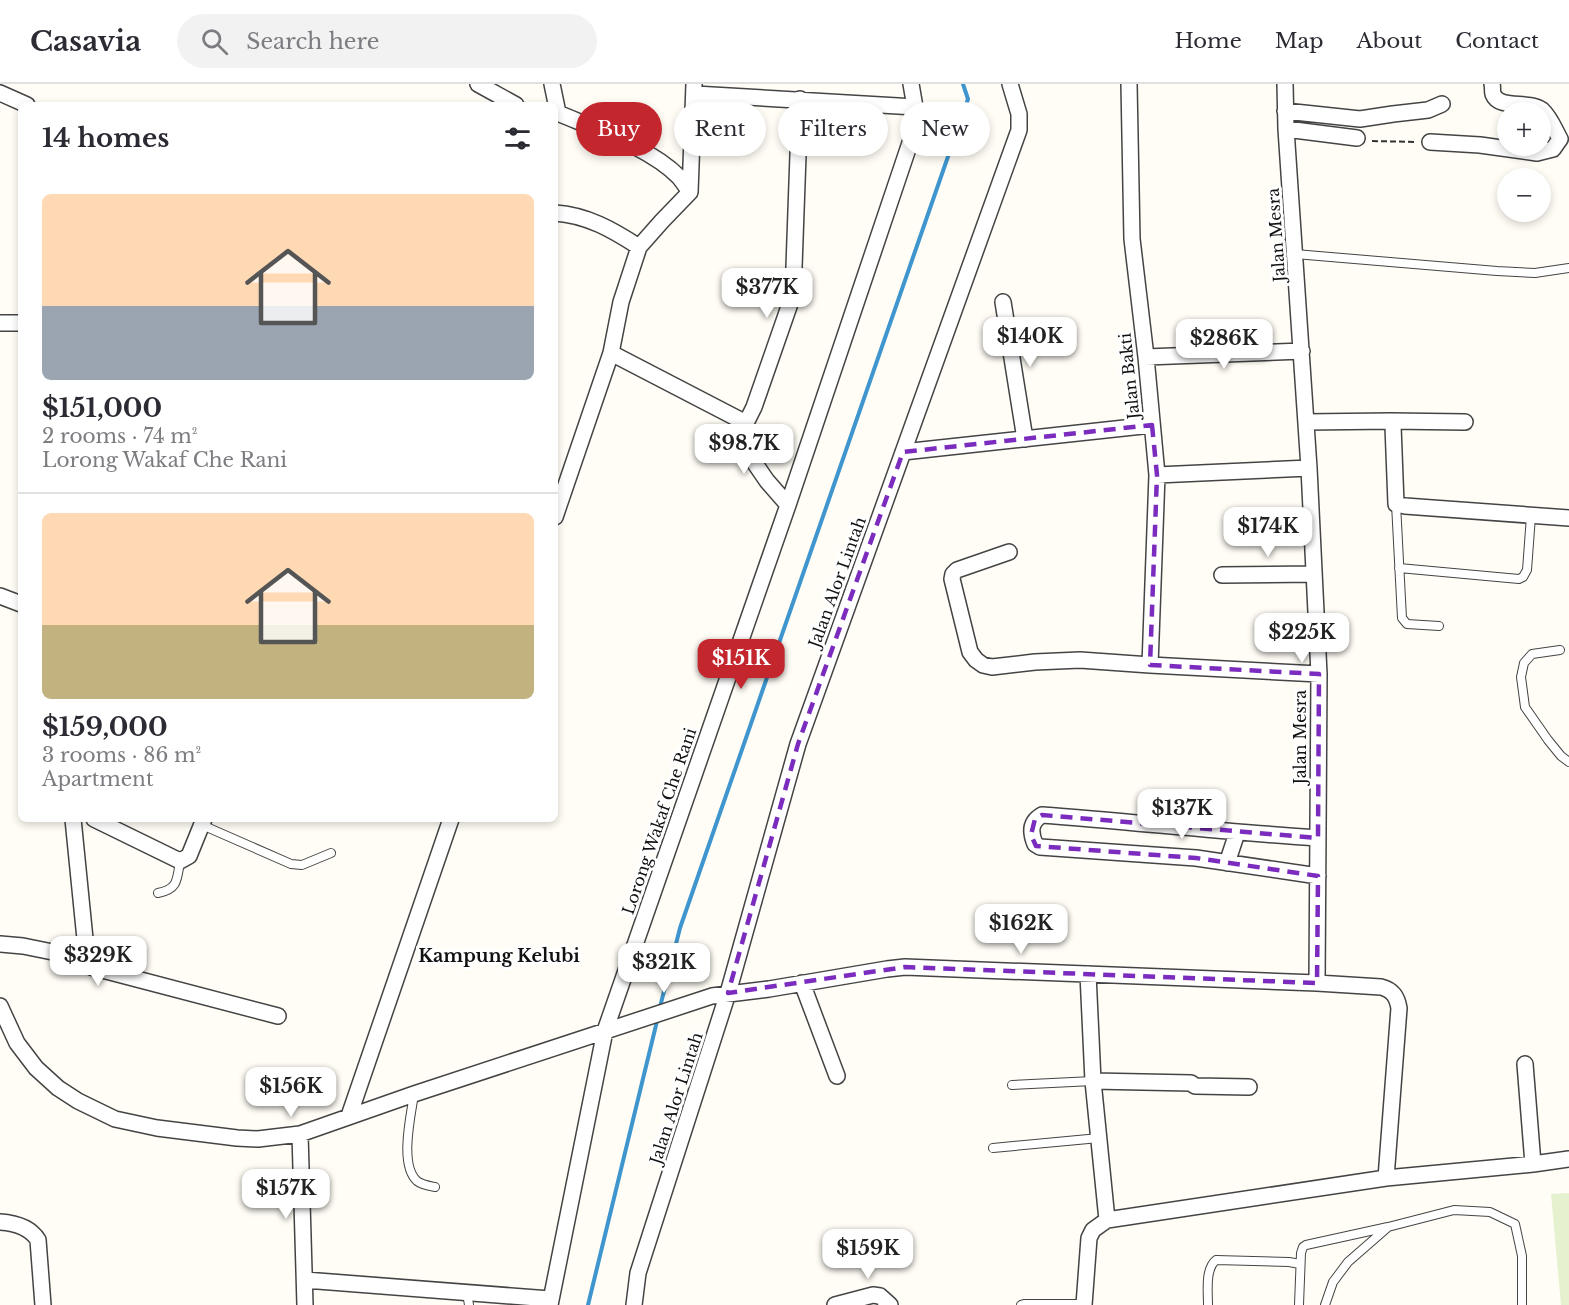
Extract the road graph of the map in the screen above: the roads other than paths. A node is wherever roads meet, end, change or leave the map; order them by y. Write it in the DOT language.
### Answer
graph roads {
  1 [pos="478,84"];
  2 [pos="552,84"];
  3 [pos="911,84"];
  4 [pos="1010,84"];
  5 [pos="1128,84"];
  6 [pos="1285,84"];
  7 [pos="1492,84"];
  8 [pos="694,89"];
  9 [pos="0,93"];
  10 [pos="800,99"];
  11 [pos="20,102"];
  12 [pos="511,102"];
  13 [pos="555,102"];
  14 [pos="914,102"];
  15 [pos="1442,104"];
  16 [pos="900,106"];
  17 [pos="1285,111"];
  18 [pos="558,113"];
  19 [pos="1286,129"];
  20 [pos="1357,138"];
  21 [pos="1564,139"];
  22 [pos="1430,142"];
  23 [pos="906,156"];
  24 [pos="690,192"];
  25 [pos="558,213"];
  26 [pos="639,247"];
  27 [pos="1295,254"];
  28 [pos="1569,268"];
  29 [pos="1002,302"];
  30 [pos="0,323"];
  31 [pos="18,324"];
  32 [pos="1302,351"];
  33 [pos="611,353"];
  34 [pos="1146,357"];
  35 [pos="1391,421"];
  36 [pos="1306,422"];
  37 [pos="1465,422"];
  38 [pos="746,423"];
  39 [pos="1152,425"];
  40 [pos="1025,439"];
  41 [pos="903,452"];
  42 [pos="1309,468"];
  43 [pos="1157,476"];
  44 [pos="1396,504"];
  45 [pos="788,505"];
  46 [pos="558,508"];
  47 [pos="1531,516"];
  48 [pos="1569,519"];
  49 [pos="1009,552"];
  50 [pos="1399,568"];
  51 [pos="1314,574"];
  52 [pos="1222,575"];
  53 [pos="0,596"];
  54 [pos="18,603"];
  55 [pos="1439,626"];
  56 [pos="1560,650"];
  57 [pos="1150,666"];
  58 [pos="1319,674"];
  59 [pos="1569,762"];
  60 [pos="73,822"];
  61 [pos="100,822"];
  62 [pos="203,822"];
  63 [pos="450,822"];
  64 [pos="1237,833"];
  65 [pos="1318,838"];
  66 [pos="331,853"];
  67 [pos="180,861"];
  68 [pos="1227,862"];
  69 [pos="1318,876"];
  70 [pos="158,893"];
  71 [pos="0,944"];
  72 [pos="87,959"];
  73 [pos="1088,974"];
  74 [pos="802,983"];
  75 [pos="1317,983"];
  76 [pos="728,993"];
  77 [pos="0,1006"];
  78 [pos="278,1016"];
  79 [pos="605,1031"];
  80 [pos="1525,1064"];
  81 [pos="837,1076"];
  82 [pos="1093,1081"];
  83 [pos="1012,1085"];
  84 [pos="1249,1087"];
  85 [pos="414,1094"];
  86 [pos="349,1116"];
  87 [pos="300,1134"];
  88 [pos="1099,1138"];
  89 [pos="993,1148"];
  90 [pos="1569,1159"];
  91 [pos="1533,1164"];
  92 [pos="1386,1178"];
  93 [pos="435,1187"];
  94 [pos="1107,1220"];
  95 [pos="0,1221"];
  96 [pos="1388,1227"];
  97 [pos="1300,1264"];
  98 [pos="305,1280"];
  99 [pos="468,1299"];
  100 [pos="550,1302"];
  101 [pos="43,1305"];
  102 [pos="305,1305"];
  103 [pos="634,1305"];
  104 [pos="835,1305"];
  105 [pos="890,1305"];
  106 [pos="1021,1305"];
  107 [pos="1084,1305"];
  108 [pos="1208,1305"];
  109 [pos="1299,1305"];
  110 [pos="1325,1305"];
  111 [pos="1522,1305"];
  1 -- 12 [label="street"];
  2 -- 13 [label="street"];
  3 -- 14 [label="street, Lorong Wakaf Che Rani"];
  4 -- 41 [label="street, Jalan Alor Lintah"];
  5 -- 34 [label="street, Jalan Bakti"];
  6 -- 17 [label="street, Jalan Mesra"];
  7 -- 21 [label="street"];
  8 -- 10 [label="street"];
  8 -- 24 [label="street"];
  9 -- 11 [label="street"];
  10 -- 16 [label="street"];
  10 -- 38 [label="street"];
  15 -- 17 [label="street"];
  17 -- 19 [label="street, Jalan Mesra"];
  18 -- 24 [label="street"];
  19 -- 20 [label="street"];
  19 -- 27 [label="street, Jalan Mesra"];
  21 -- 22 [label="street"];
  23 -- 45 [label="street, Lorong Wakaf Che Rani"];
  24 -- 26 [label="street"];
  25 -- 26 [label="street"];
  26 -- 33 [label="street"];
  27 -- 28 [label="lane"];
  27 -- 32 [label="street, Jalan Mesra"];
  29 -- 40 [label="street"];
  30 -- 31 [label="street"];
  32 -- 34 [label="street"];
  32 -- 36 [label="street, Jalan Mesra"];
  33 -- 38 [label="street"];
  33 -- 46 [label="street"];
  34 -- 39 [label="street, Jalan Bakti"];
  35 -- 36 [label="street"];
  35 -- 37 [label="street"];
  35 -- 44 [label="street"];
  36 -- 42 [label="street, Jalan Mesra"];
  38 -- 45 [label="street"];
  39 -- 40 [label="street"];
  39 -- 43 [label="street, Jalan Bakti"];
  40 -- 41 [label="street"];
  41 -- 76 [label="street, Jalan Alor Lintah"];
  42 -- 43 [label="street"];
  42 -- 51 [label="street, Jalan Mesra"];
  43 -- 57 [label="street, Jalan Bakti"];
  44 -- 47 [label="street"];
  44 -- 50 [label="lane"];
  45 -- 79 [label="street, Lorong Wakaf Che Rani"];
  47 -- 48 [label="street"];
  47 -- 50 [label="lane"];
  49 -- 57 [label="street"];
  50 -- 55 [label="lane"];
  51 -- 52 [label="street"];
  51 -- 58 [label="street, Jalan Mesra"];
  53 -- 54 [label="street"];
  56 -- 59 [label="lane"];
  57 -- 58 [label="street"];
  58 -- 65 [label="street, Jalan Mesra"];
  60 -- 72 [label="street"];
  61 -- 67 [label="street"];
  62 -- 66 [label="lane"];
  62 -- 67 [label="street"];
  63 -- 86 [label="street"];
  64 -- 65 [label="street"];
  64 -- 68 [label="street"];
  64 -- 68 [label="street"];
  65 -- 69 [label="street, Jalan Mesra"];
  67 -- 70 [label="lane"];
  68 -- 69 [label="street"];
  69 -- 75 [label="street, Jalan Mesra"];
  71 -- 72 [label="street"];
  72 -- 78 [label="street"];
  73 -- 74 [label="street"];
  73 -- 75 [label="street"];
  73 -- 82 [label="street"];
  74 -- 76 [label="street"];
  74 -- 81 [label="street"];
  75 -- 92 [label="street"];
  76 -- 79 [label="street"];
  76 -- 103 [label="street, Jalan Alor Lintah"];
  77 -- 87 [label="street"];
  79 -- 85 [label="street"];
  79 -- 100 [label="street, Lorong Wakaf Che Rani"];
  80 -- 91 [label="street"];
  82 -- 83 [label="lane"];
  82 -- 84 [label="street"];
  82 -- 88 [label="street"];
  85 -- 86 [label="street"];
  85 -- 93 [label="lane"];
  86 -- 87 [label="street"];
  87 -- 98 [label="street"];
  88 -- 89 [label="lane"];
  88 -- 94 [label="street"];
  90 -- 91 [label="street"];
  91 -- 92 [label="street"];
  92 -- 94 [label="street"];
  94 -- 107 [label="street"];
  95 -- 101 [label="street"];
  96 -- 97 [label="lane"];
  96 -- 110 [label="lane"];
  96 -- 111 [label="lane"];
  97 -- 108 [label="lane"];
  97 -- 109 [label="lane"];
  98 -- 99 [label="street"];
  98 -- 102 [label="street"];
  99 -- 100 [label="street"];
  104 -- 105 [label="street"];
  106 -- 107 [label="lane"];
}
